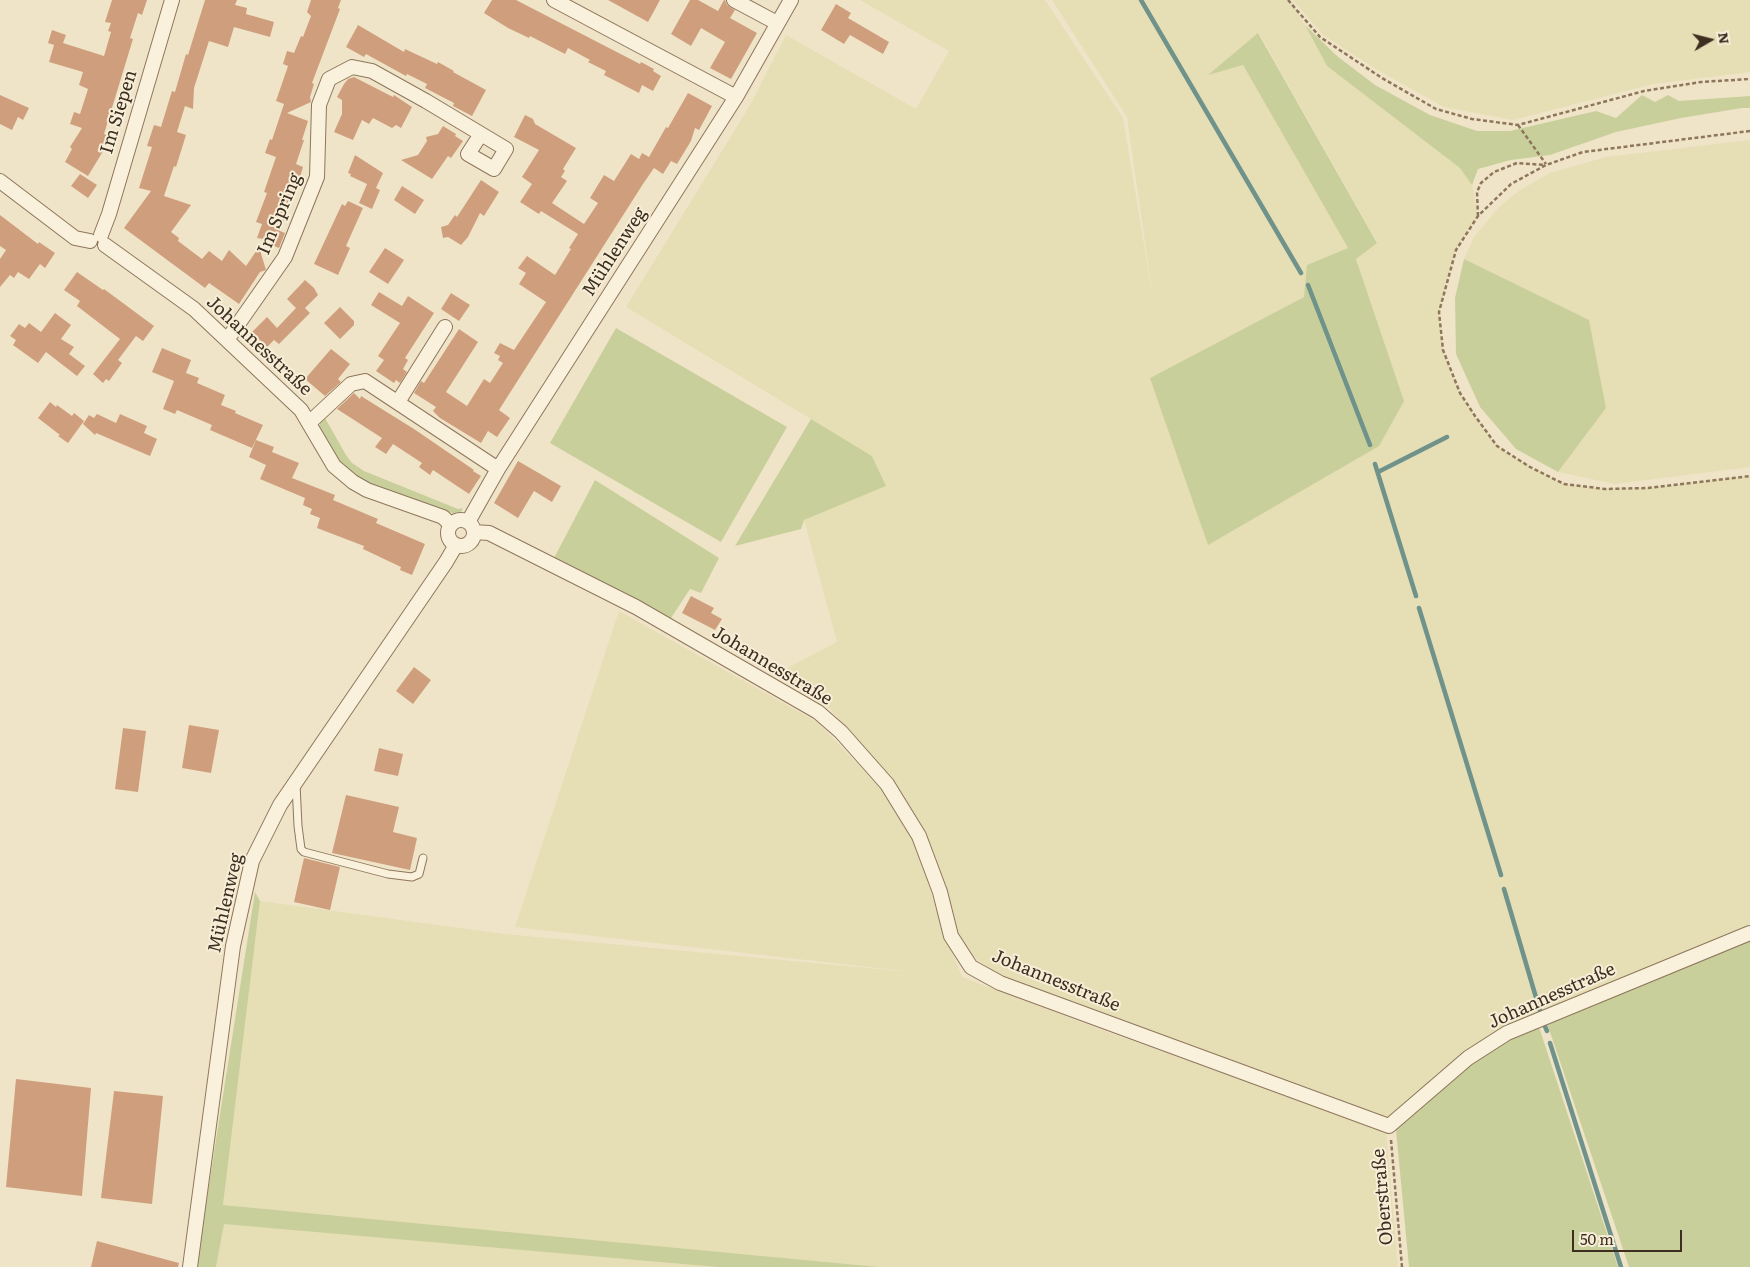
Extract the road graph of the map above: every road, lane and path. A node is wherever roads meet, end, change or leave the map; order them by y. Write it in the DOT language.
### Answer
graph roads {
  1 [pos="172,0"];
  2 [pos="554,0"];
  3 [pos="734,0"];
  4 [pos="791,0"];
  5 [pos="1288,0"];
  6 [pos="777,23"];
  7 [pos="1750,79"];
  8 [pos="736,97"];
  9 [pos="1518,125"];
  10 [pos="1750,131"];
  11 [pos="481,134"];
  12 [pos="1546,165"];
  13 [pos="0,181"];
  14 [pos="1478,216"];
  15 [pos="98,240"];
  16 [pos="445,326"];
  17 [pos="227,340"];
  18 [pos="398,402"];
  19 [pos="309,423"];
  20 [pos="498,469"];
  21 [pos="1750,476"];
  22 [pos="451,525"];
  23 [pos="471,527"];
  24 [pos="456,545"];
  25 [pos="296,781"];
  26 [pos="423,858"];
  27 [pos="1750,933"];
  28 [pos="1389,1126"];
  29 [pos="190,1267"];
  30 [pos="1402,1267"];
  1 -- 15 [label="street, Im Siepen"];
  2 -- 8 [label="street"];
  3 -- 6 [label="street"];
  4 -- 6 [label="street, Mühlenweg"];
  5 -- 9 [label="path"];
  6 -- 8 [label="street, Mühlenweg"];
  7 -- 9 [label="path"];
  8 -- 20 [label="street, Mühlenweg"];
  9 -- 12 [label="path"];
  10 -- 12 [label="path"];
  11 -- 17 [label="street, Im Spring"];
  12 -- 14 [label="path"];
  12 -- 14 [label="path"];
  13 -- 15 [label="street, Johannesstraße"];
  14 -- 21 [label="path"];
  15 -- 17 [label="street, Johannesstraße"];
  16 -- 18 [label="street"];
  17 -- 19 [label="street, Johannesstraße"];
  18 -- 19 [label="street"];
  18 -- 20 [label="street"];
  19 -- 22 [label="street, Johannesstraße"];
  20 -- 23 [label="street, Mühlenweg"];
  22 -- 23 [label="street"];
  22 -- 24 [label="street"];
  23 -- 24 [label="street, Mühlenweg"];
  23 -- 28 [label="street, Johannesstraße"];
  24 -- 25 [label="street, Mühlenweg"];
  25 -- 26 [label="lane"];
  25 -- 29 [label="street, Mühlenweg"];
  27 -- 28 [label="street, Johannesstraße"];
  28 -- 30 [label="path, Oberstraße"];
}
